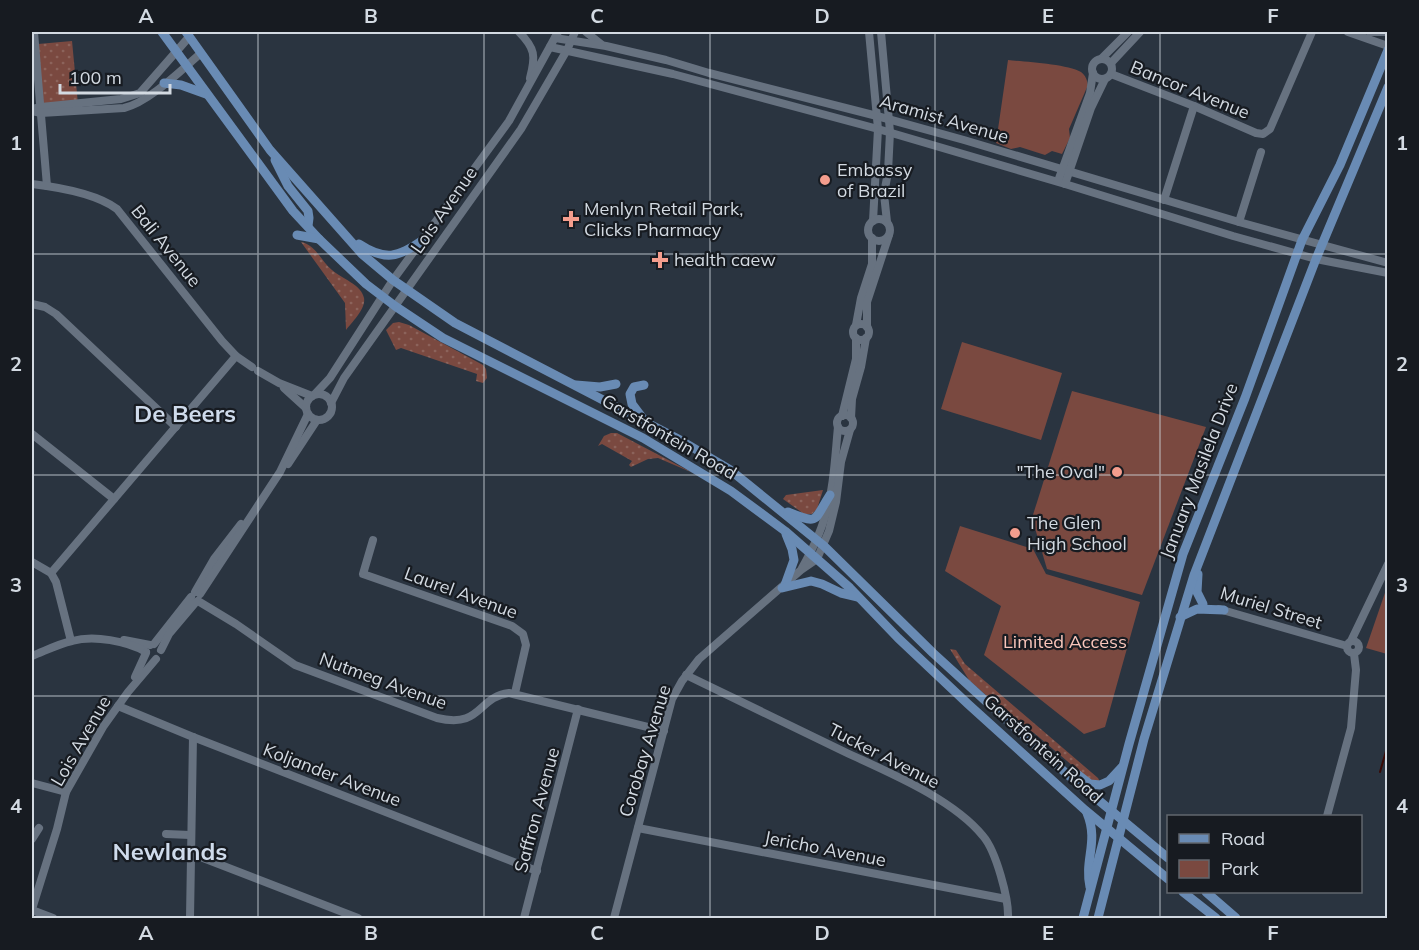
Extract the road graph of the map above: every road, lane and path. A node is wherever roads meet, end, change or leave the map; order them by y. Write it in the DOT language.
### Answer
graph roads {
  1 [pos="34,32"];
  2 [pos="162,32"];
  3 [pos="519,32"];
  4 [pos="574,32"];
  5 [pos="586,32"];
  6 [pos="868,32"];
  7 [pos="881,32"];
  8 [pos="1128,32"];
  9 [pos="1140,32"];
  10 [pos="1312,32"];
  11 [pos="1347,32"];
  12 [pos="1370,32"];
  13 [pos="1385,32"];
  14 [pos="187,34"];
  15 [pos="557,35"];
  16 [pos="571,41"];
  17 [pos="606,46"];
  18 [pos="550,47"];
  19 [pos="1388,48"];
  20 [pos="567,50"];
  21 [pos="176,51"];
  22 [pos="200,54"];
  23 [pos="1102,58"];
  24 [pos="1111,63"];
  25 [pos="186,66"];
  26 [pos="1093,73"];
  27 [pos="1108,76"];
  28 [pos="164,83"];
  29 [pos="1388,87"];
  30 [pos="527,91"];
  31 [pos="206,94"];
  32 [pos="1194,106"];
  33 [pos="32,110"];
  34 [pos="41,110"];
  35 [pos="877,116"];
  36 [pos="888,119"];
  37 [pos="878,129"];
  38 [pos="890,132"];
  39 [pos="270,150"];
  40 [pos="1260,152"];
  41 [pos="1066,170"];
  42 [pos="1061,182"];
  43 [pos="32,184"];
  44 [pos="47,186"];
  45 [pos="1164,200"];
  46 [pos="873,221"];
  47 [pos="887,222"];
  48 [pos="1239,222"];
  49 [pos="308,226"];
  50 [pos="297,235"];
  51 [pos="344,235"];
  52 [pos="889,236"];
  53 [pos="872,238"];
  54 [pos="319,239"];
  55 [pos="423,240"];
  56 [pos="1302,240"];
  57 [pos="1322,245"];
  58 [pos="1298,254"];
  59 [pos="1316,259"];
  60 [pos="1388,263"];
  61 [pos="1388,273"];
  62 [pos="393,280"];
  63 [pos="407,289"];
  64 [pos="382,296"];
  65 [pos="32,304"];
  66 [pos="395,306"];
  67 [pos="856,325"];
  68 [pos="867,327"];
  69 [pos="856,338"];
  70 [pos="866,338"];
  71 [pos="236,356"];
  72 [pos="279,383"];
  73 [pos="571,384"];
  74 [pos="616,384"];
  75 [pos="644,385"];
  76 [pos="314,395"];
  77 [pos="331,403"];
  78 [pos="307,411"];
  79 [pos="842,416"];
  80 [pos="851,418"];
  81 [pos="317,420"];
  82 [pos="647,423"];
  83 [pos="176,427"];
  84 [pos="838,427"];
  85 [pos="850,430"];
  86 [pos="32,434"];
  87 [pos="295,448"];
  88 [pos="830,495"];
  89 [pos="114,500"];
  90 [pos="780,509"];
  91 [pos="785,531"];
  92 [pos="373,540"];
  93 [pos="820,543"];
  94 [pos="814,556"];
  95 [pos="32,562"];
  96 [pos="1388,564"];
  97 [pos="1197,566"];
  98 [pos="51,573"];
  99 [pos="783,586"];
  100 [pos="197,597"];
  101 [pos="858,597"];
  102 [pos="1186,598"];
  103 [pos="1203,604"];
  104 [pos="1224,610"];
  105 [pos="1180,616"];
  106 [pos="71,641"];
  107 [pos="1352,644"];
  108 [pos="1157,645"];
  109 [pos="149,649"];
  110 [pos="161,650"];
  111 [pos="32,656"];
  112 [pos="156,659"];
  113 [pos="686,675"];
  114 [pos="128,692"];
  115 [pos="515,693"];
  116 [pos="118,706"];
  117 [pos="578,709"];
  118 [pos="664,731"];
  119 [pos="193,737"];
  120 [pos="1124,765"];
  121 [pos="1067,774"];
  122 [pos="32,783"];
  123 [pos="66,792"];
  124 [pos="1085,810"];
  125 [pos="1112,811"];
  126 [pos="1327,815"];
  127 [pos="1124,820"];
  128 [pos="39,828"];
  129 [pos="638,828"];
  130 [pos="1108,828"];
  131 [pos="166,834"];
  132 [pos="190,835"];
  133 [pos="1119,837"];
  134 [pos="32,839"];
  135 [pos="190,853"];
  136 [pos="1167,857"];
  137 [pos="537,871"];
  138 [pos="1167,878"];
  139 [pos="1091,889"];
  140 [pos="1185,893"];
  141 [pos="1208,893"];
  142 [pos="1006,899"];
  143 [pos="32,910"];
  144 [pos="53,918"];
  145 [pos="190,918"];
  146 [pos="358,918"];
  147 [pos="524,918"];
  148 [pos="614,918"];
  149 [pos="1008,918"];
  150 [pos="1083,918"];
  151 [pos="1098,918"];
  152 [pos="1216,918"];
  153 [pos="1236,918"];
  1 -- 34 [label="street"];
  2 -- 21 [label="main road, Garstfontein Road"];
  3 -- 30 [label="street"];
  4 -- 16 [label="street, Lois Avenue"];
  5 -- 17 [label="street"];
  6 -- 35 [label="street"];
  7 -- 36 [label="street"];
  8 -- 23 [label="street"];
  9 -- 24 [label="street"];
  10 -- 32 [label="street, Bancor Avenue"];
  11 -- 19 [label="street"];
  12 -- 13 [label="street"];
  14 -- 21 [label="street"];
  14 -- 22 [label="main road, Garstfontein Road"];
  15 -- 16 [label="street, Aramist Avenue"];
  15 -- 18 [label="street, Lois Avenue"];
  16 -- 17 [label="street, Aramist Avenue"];
  16 -- 20 [label="street, Lois Avenue"];
  17 -- 35 [label="street, Aramist Avenue"];
  18 -- 20 [label="street, Aramist Avenue"];
  18 -- 30 [label="street, Lois Avenue"];
  19 -- 56 [label="main road, January Masilela Drive"];
  20 -- 37 [label="street, Aramist Avenue"];
  20 -- 63 [label="street, Lois Avenue"];
  21 -- 25 [label="main road, Garstfontein Road"];
  21 -- 34 [label="street"];
  22 -- 25 [label="street"];
  22 -- 39 [label="main road, Garstfontein Road"];
  23 -- 24 [label="street"];
  23 -- 26 [label="street"];
  24 -- 27 [label="street"];
  25 -- 28 [label="street"];
  25 -- 31 [label="main road, Garstfontein Road"];
  26 -- 27 [label="street"];
  26 -- 41 [label="street"];
  27 -- 32 [label="street, Bancor Avenue"];
  27 -- 41 [label="street"];
  28 -- 31 [label="main road"];
  28 -- 34 [label="street"];
  29 -- 57 [label="main road, January Masilela Drive"];
  30 -- 55 [label="street, Lois Avenue"];
  31 -- 49 [label="main road, Garstfontein Road"];
  32 -- 45 [label="street"];
  33 -- 34 [label="street"];
  34 -- 44 [label="street"];
  35 -- 36 [label="street, Aramist Avenue"];
  35 -- 37 [label="street"];
  36 -- 38 [label="street"];
  36 -- 41 [label="street, Aramist Avenue"];
  37 -- 38 [label="street, Aramist Avenue"];
  37 -- 46 [label="street"];
  38 -- 42 [label="street, Aramist Avenue"];
  38 -- 47 [label="street"];
  39 -- 49 [label="main road"];
  39 -- 51 [label="main road, Garstfontein Road"];
  40 -- 48 [label="street"];
  41 -- 42 [label="street"];
  41 -- 45 [label="street, Aramist Avenue"];
  42 -- 58 [label="street, Aramist Avenue"];
  43 -- 44 [label="street, Bali Avenue"];
  44 -- 71 [label="street, Bali Avenue"];
  45 -- 48 [label="street, Aramist Avenue"];
  46 -- 47 [label="street"];
  46 -- 53 [label="street"];
  47 -- 52 [label="street"];
  48 -- 56 [label="street, Aramist Avenue"];
  49 -- 54 [label="main road, Garstfontein Road"];
  50 -- 54 [label="main road"];
  51 -- 55 [label="main road"];
  51 -- 62 [label="main road, Garstfontein Road"];
  52 -- 53 [label="street"];
  52 -- 68 [label="street"];
  53 -- 67 [label="street"];
  54 -- 64 [label="main road, Garstfontein Road"];
  55 -- 62 [label="street, Lois Avenue"];
  56 -- 57 [label="street, Aramist Avenue"];
  56 -- 58 [label="main road, January Masilela Drive"];
  57 -- 59 [label="main road, January Masilela Drive"];
  57 -- 60 [label="street, Aramist Avenue"];
  58 -- 59 [label="street, Aramist Avenue"];
  58 -- 108 [label="main road, January Masilela Drive"];
  59 -- 61 [label="street, Aramist Avenue"];
  59 -- 97 [label="main road, January Masilela Drive"];
  62 -- 63 [label="main road, Garstfontein Road"];
  62 -- 64 [label="street, Lois Avenue"];
  63 -- 66 [label="street, Lois Avenue"];
  63 -- 73 [label="main road, Garstfontein Road"];
  64 -- 66 [label="main road, Garstfontein Road"];
  64 -- 76 [label="street, Lois Avenue"];
  65 -- 83 [label="street"];
  66 -- 77 [label="street, Lois Avenue"];
  66 -- 91 [label="main road, Garstfontein Road"];
  67 -- 68 [label="street"];
  67 -- 69 [label="street"];
  68 -- 70 [label="street"];
  69 -- 70 [label="street"];
  69 -- 79 [label="street"];
  70 -- 80 [label="street"];
  71 -- 72 [label="street, Bali Avenue"];
  71 -- 83 [label="street"];
  72 -- 76 [label="street, Bali Avenue"];
  72 -- 78 [label="street, Bali Avenue"];
  73 -- 74 [label="main road"];
  73 -- 82 [label="main road, Garstfontein Road"];
  75 -- 82 [label="main road"];
  76 -- 77 [label="street"];
  76 -- 78 [label="street"];
  77 -- 81 [label="street"];
  78 -- 81 [label="street"];
  78 -- 87 [label="street, Lois Avenue"];
  79 -- 80 [label="street"];
  79 -- 84 [label="street"];
  80 -- 85 [label="street"];
  81 -- 87 [label="street, Lois Avenue"];
  82 -- 90 [label="main road, Garstfontein Road"];
  83 -- 89 [label="street"];
  84 -- 85 [label="street"];
  84 -- 88 [label="street"];
  85 -- 93 [label="street"];
  86 -- 89 [label="street"];
  87 -- 100 [label="street, Lois Avenue"];
  88 -- 90 [label="main road"];
  88 -- 93 [label="street"];
  89 -- 98 [label="street"];
  90 -- 93 [label="main road, Garstfontein Road"];
  91 -- 94 [label="main road, Garstfontein Road"];
  91 -- 99 [label="main road"];
  92 -- 115 [label="street, Laurel Avenue"];
  93 -- 94 [label="street"];
  93 -- 121 [label="main road, Garstfontein Road"];
  94 -- 99 [label="street, Corobay Avenue"];
  94 -- 101 [label="main road, Garstfontein Road"];
  95 -- 98 [label="street"];
  96 -- 107 [label="street"];
  97 -- 102 [label="main road, January Masilela Drive"];
  97 -- 103 [label="main road"];
  98 -- 106 [label="street"];
  99 -- 101 [label="main road"];
  99 -- 113 [label="street, Corobay Avenue"];
  100 -- 109 [label="street, Lois Avenue"];
  100 -- 110 [label="street, Lois Avenue"];
  100 -- 115 [label="street, Nutmeg Avenue"];
  101 -- 124 [label="main road, Garstfontein Road"];
  102 -- 103 [label="street, Muriel Street"];
  102 -- 105 [label="main road, January Masilela Drive"];
  102 -- 108 [label="main road"];
  103 -- 104 [label="street, Muriel Street"];
  104 -- 105 [label="main road"];
  104 -- 107 [label="street, Muriel Street"];
  105 -- 127 [label="main road, January Masilela Drive"];
  106 -- 109 [label="street"];
  106 -- 111 [label="street"];
  107 -- 126 [label="street"];
  108 -- 120 [label="main road, January Masilela Drive"];
  109 -- 110 [label="street"];
  109 -- 112 [label="street"];
  109 -- 114 [label="street, Lois Avenue"];
  110 -- 112 [label="street"];
  112 -- 114 [label="street, Lois Avenue"];
  113 -- 118 [label="street, Corobay Avenue"];
  113 -- 142 [label="street, Tucker Avenue"];
  114 -- 116 [label="street, Lois Avenue"];
  115 -- 117 [label="street"];
  116 -- 119 [label="street, Koljander Avenue"];
  116 -- 123 [label="street, Lois Avenue"];
  117 -- 118 [label="street"];
  117 -- 137 [label="street, Saffron Avenue"];
  118 -- 129 [label="street, Corobay Avenue"];
  119 -- 132 [label="street"];
  119 -- 137 [label="street, Koljander Avenue"];
  120 -- 121 [label="main road"];
  120 -- 125 [label="main road, January Masilela Drive"];
  121 -- 125 [label="main road, Garstfontein Road"];
  122 -- 123 [label="street"];
  123 -- 143 [label="street, Lois Avenue"];
  124 -- 130 [label="main road, Garstfontein Road"];
  124 -- 139 [label="main road"];
  125 -- 127 [label="main road, Garstfontein Road"];
  125 -- 130 [label="main road, January Masilela Drive"];
  127 -- 133 [label="main road, January Masilela Drive"];
  127 -- 136 [label="main road, Garstfontein Road"];
  128 -- 134 [label="street"];
  129 -- 142 [label="street, Jericho Avenue"];
  129 -- 148 [label="street, Corobay Avenue"];
  130 -- 133 [label="main road, Garstfontein Road"];
  130 -- 139 [label="main road, January Masilela Drive"];
  131 -- 132 [label="street"];
  132 -- 135 [label="street"];
  133 -- 138 [label="main road, Garstfontein Road"];
  133 -- 151 [label="main road, January Masilela Drive"];
  135 -- 145 [label="street"];
  135 -- 146 [label="street"];
  137 -- 147 [label="street, Saffron Avenue"];
  139 -- 150 [label="main road, January Masilela Drive"];
  140 -- 152 [label="main road"];
  141 -- 153 [label="main road"];
  142 -- 149 [label="street, Tucker Avenue"];
  143 -- 144 [label="street"];
}
